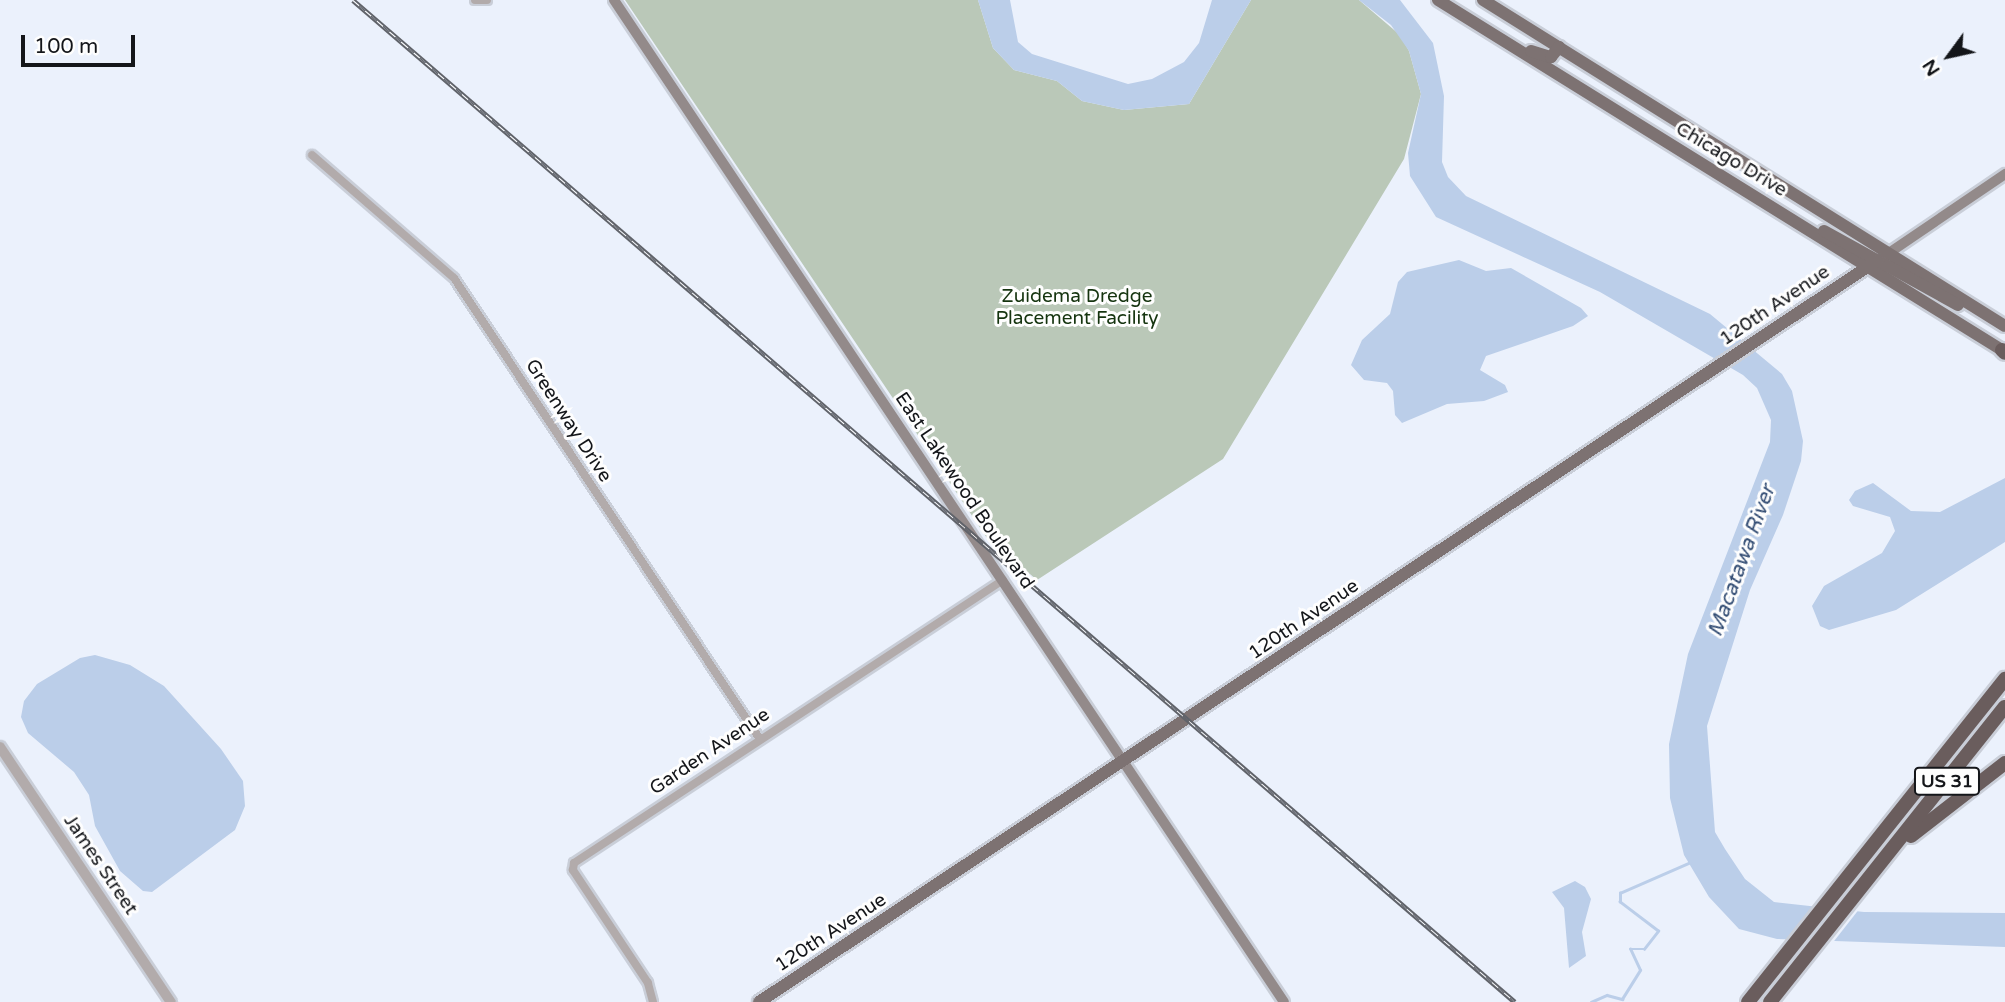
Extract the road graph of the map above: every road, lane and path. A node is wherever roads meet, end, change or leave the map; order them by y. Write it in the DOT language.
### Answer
graph roads {
  1 [pos="475,0"];
  2 [pos="487,0"];
  3 [pos="614,0"];
  4 [pos="1438,0"];
  5 [pos="1483,0"];
  6 [pos="1457,12"];
  7 [pos="1559,47"];
  8 [pos="312,155"];
  9 [pos="1735,157"];
  10 [pos="1700,164"];
  11 [pos="2005,174"];
  12 [pos="1878,260"];
  13 [pos="2005,326"];
  14 [pos="2004,352"];
  15 [pos="1003,580"];
  16 [pos="2005,680"];
  17 [pos="2005,707"];
  18 [pos="759,738"];
  19 [pos="0,747"];
  20 [pos="1126,762"];
  21 [pos="2005,764"];
  22 [pos="1888,854"];
  23 [pos="171,1002"];
  24 [pos="653,1002"];
  25 [pos="759,1002"];
  26 [pos="1284,1002"];
  27 [pos="1748,1002"];
  28 [pos="1770,1002"];
  1 -- 2 [label="street"];
  3 -- 15 [label="main road, East Lakewood Boulevard"];
  4 -- 6 [label="main road, Chicago Drive"];
  5 -- 7 [label="main road, Chicago Drive"];
  6 -- 7 [label="main road"];
  6 -- 10 [label="main road, Chicago Drive"];
  7 -- 9 [label="main road, Chicago Drive"];
  8 -- 18 [label="street, Greenway Drive"];
  9 -- 10 [label="main road"];
  9 -- 12 [label="main road, Chicago Drive"];
  10 -- 12 [label="main road, Chicago Drive"];
  11 -- 12 [label="main road"];
  12 -- 13 [label="main road, Chicago Drive"];
  12 -- 14 [label="main road, Chicago Drive"];
  12 -- 20 [label="main road, 120th Avenue"];
  15 -- 18 [label="street, Garden Avenue"];
  15 -- 20 [label="main road, East Lakewood Boulevard"];
  16 -- 27 [label="highway, US 31"];
  17 -- 22 [label="highway, US 31"];
  18 -- 24 [label="street, Garden Avenue"];
  19 -- 23 [label="street, James Street"];
  20 -- 25 [label="main road, 120th Avenue"];
  20 -- 26 [label="main road, East Lakewood Boulevard"];
  21 -- 22 [label="highway"];
  22 -- 28 [label="highway, US 31"];
}
